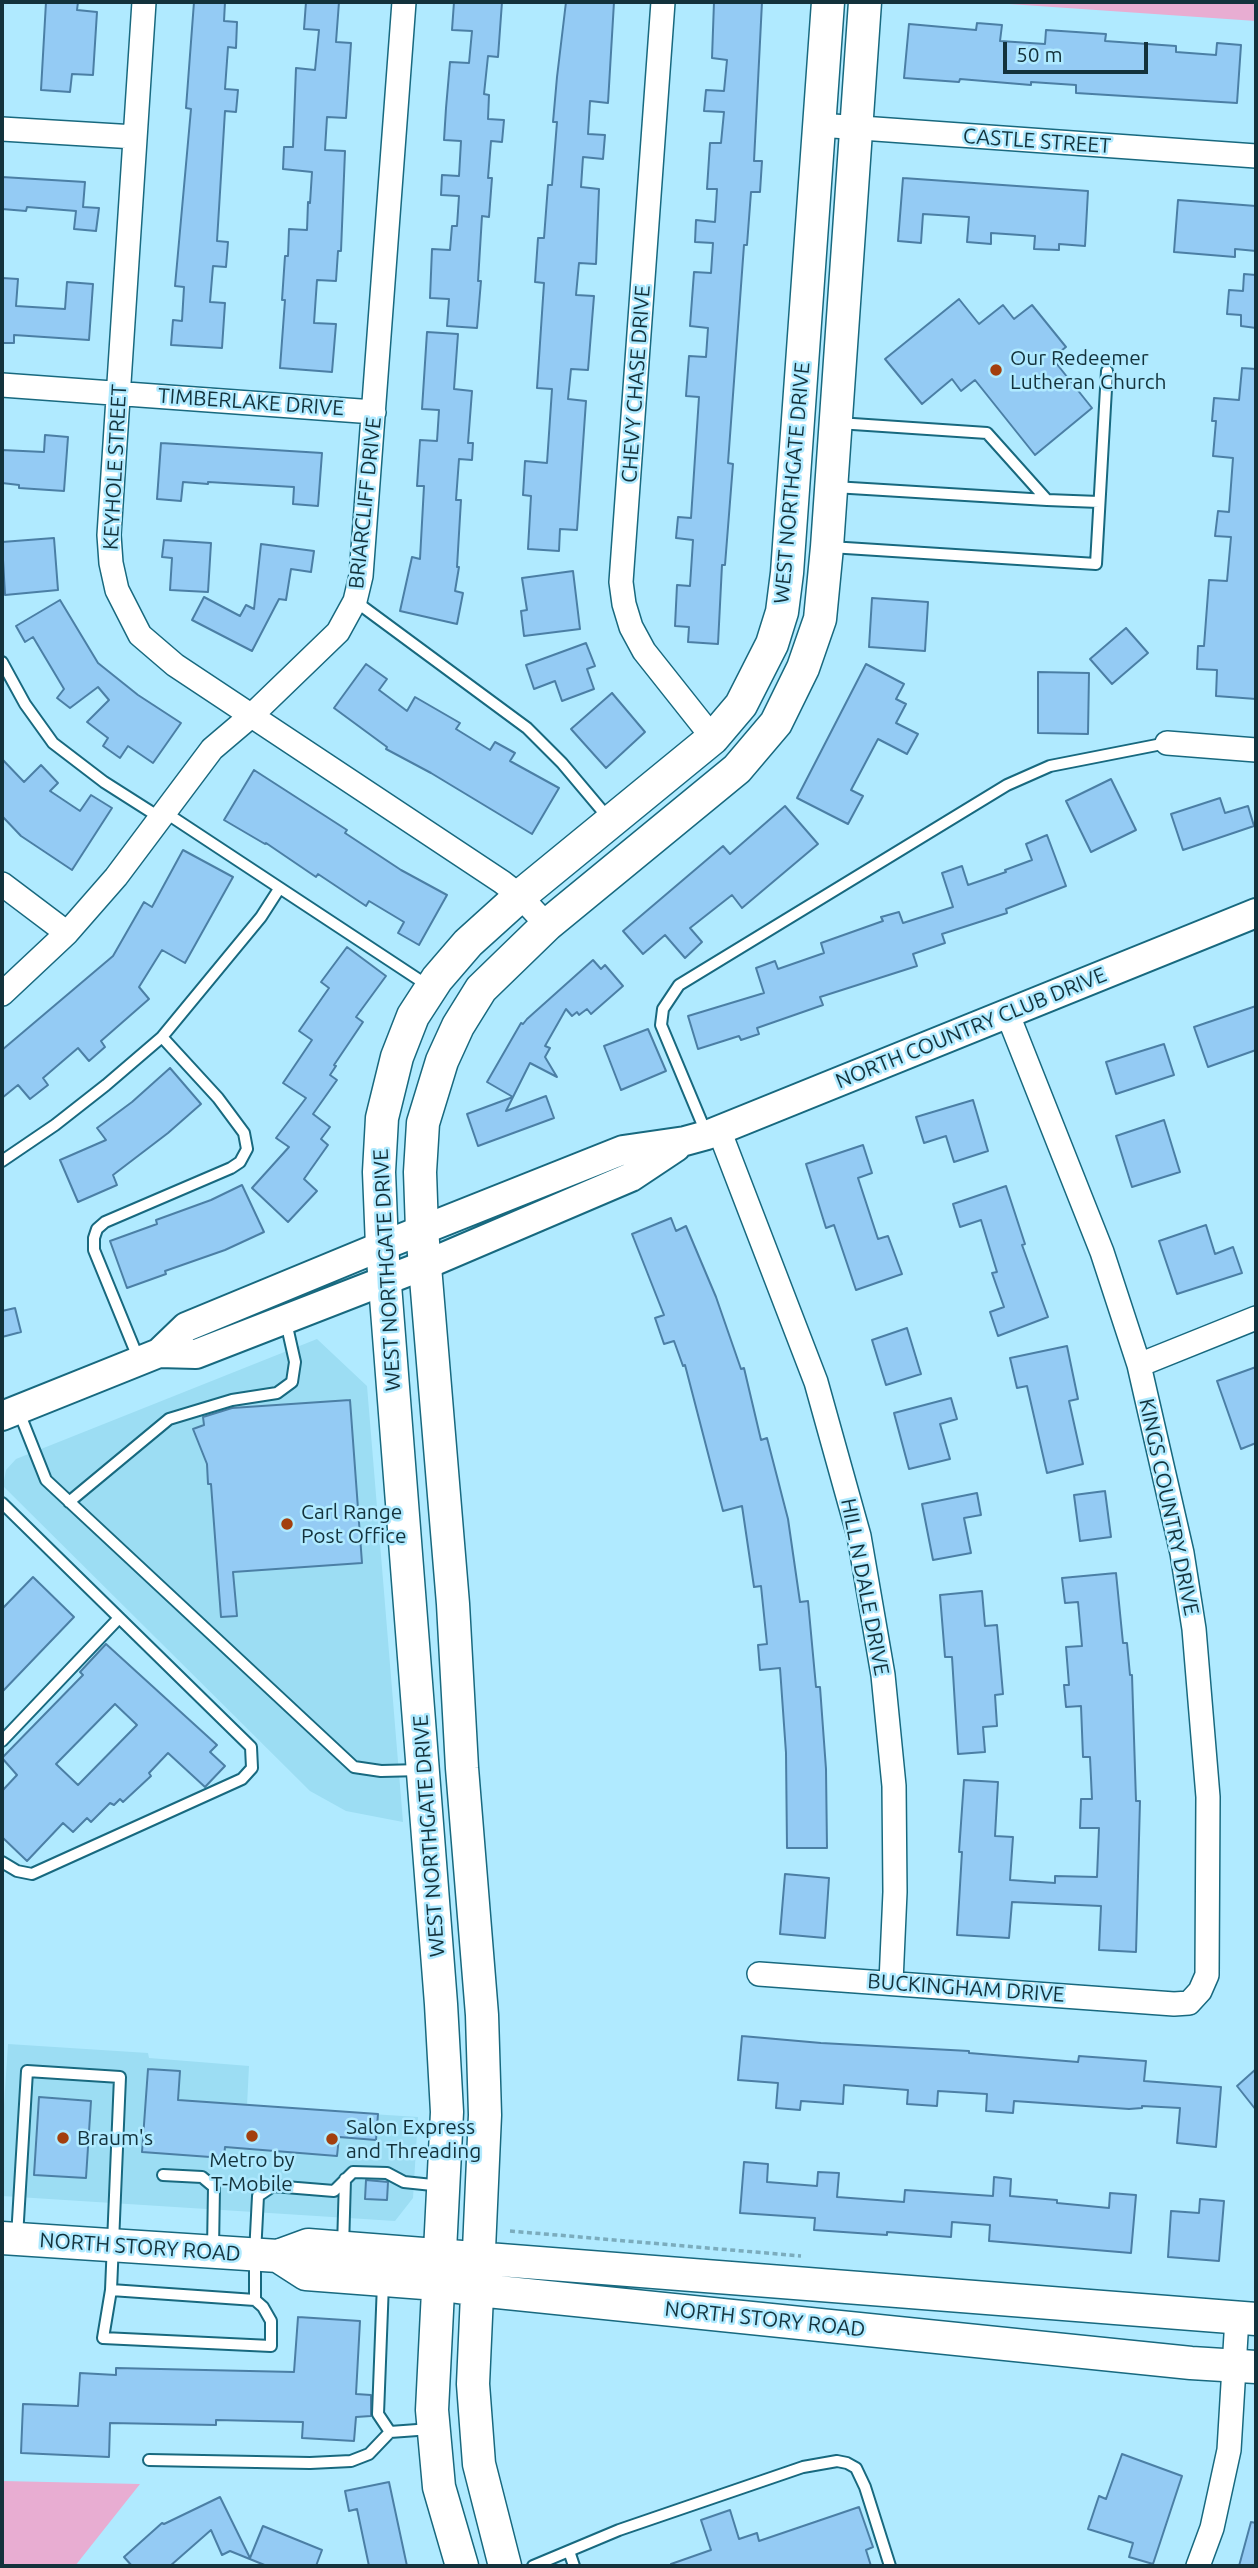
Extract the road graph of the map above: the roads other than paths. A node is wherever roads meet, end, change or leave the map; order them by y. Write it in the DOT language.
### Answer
graph roads {
  1 [pos="144,2"];
  2 [pos="404,2"];
  3 [pos="663,2"];
  4 [pos="828,2"];
  5 [pos="865,2"];
  6 [pos="819,125"];
  7 [pos="856,128"];
  8 [pos="2,129"];
  9 [pos="135,137"];
  10 [pos="1256,156"];
  11 [pos="1107,371"];
  12 [pos="2,384"];
  13 [pos="118,392"];
  14 [pos="374,412"];
  15 [pos="836,423"];
  16 [pos="832,487"];
  17 [pos="1047,500"];
  18 [pos="1100,502"];
  19 [pos="791,530"];
  20 [pos="828,539"];
  21 [pos="355,601"];
  22 [pos="2,662"];
  23 [pos="252,715"];
  24 [pos="713,738"];
  25 [pos="1167,743"];
  26 [pos="1256,750"];
  27 [pos="161,814"];
  28 [pos="612,822"];
  29 [pos="2,884"];
  30 [pos="279,889"];
  31 [pos="520,896"];
  32 [pos="1256,913"];
  33 [pos="547,925"];
  34 [pos="67,933"];
  35 [pos="431,988"];
  36 [pos="2,994"];
  37 [pos="1008,1015"];
  38 [pos="162,1037"];
  39 [pos="704,1135"];
  40 [pos="2,1161"];
  41 [pos="422,1230"];
  42 [pos="382,1246"];
  43 [pos="425,1265"];
  44 [pos="385,1281"];
  45 [pos="1256,1318"];
  46 [pos="286,1319"];
  47 [pos="149,1357"];
  48 [pos="1139,1365"];
  49 [pos="10,1413"];
  50 [pos="69,1502"];
  51 [pos="2,1503"];
  52 [pos="119,1618"];
  53 [pos="2,1741"];
  54 [pos="462,1768"];
  55 [pos="424,1770"];
  56 [pos="2,1862"];
  57 [pos="759,1974"];
  58 [pos="891,1982"];
  59 [pos="1174,2004"];
  60 [pos="163,2175"];
  61 [pos="345,2179"];
  62 [pos="444,2186"];
  63 [pos="9,2239"];
  64 [pos="111,2245"];
  65 [pos="343,2248"];
  66 [pos="212,2252"];
  67 [pos="266,2255"];
  68 [pos="479,2258"];
  69 [pos="438,2270"];
  70 [pos="383,2280"];
  71 [pos="111,2290"];
  72 [pos="478,2290"];
  73 [pos="255,2300"];
  74 [pos="1247,2318"];
  75 [pos="1246,2366"];
  76 [pos="434,2429"];
  77 [pos="390,2432"];
  78 [pos="149,2460"];
  79 [pos="569,2551"];
  80 [pos="462,2566"];
  81 [pos="505,2566"];
  82 [pos="533,2566"];
  83 [pos="574,2566"];
  84 [pos="890,2566"];
  85 [pos="1198,2566"];
  1 -- 9 [label="street, KEYHOLE STREET"];
  2 -- 14 [label="street, BRIARCLIFF DRIVE"];
  3 -- 24 [label="street, CHEVY CHASE DRIVE"];
  4 -- 6 [label="main road, WEST NORTHGATE DRIVE"];
  5 -- 7 [label="main road, WEST NORTHGATE DRIVE"];
  6 -- 7 [label="street, CASTLE STREET"];
  6 -- 19 [label="main road, WEST NORTHGATE DRIVE"];
  7 -- 10 [label="street, CASTLE STREET"];
  7 -- 15 [label="main road, WEST NORTHGATE DRIVE"];
  8 -- 9 [label="street"];
  9 -- 13 [label="street, KEYHOLE STREET"];
  11 -- 18 [label="lane"];
  12 -- 13 [label="street, TIMBERLAKE DRIVE"];
  13 -- 14 [label="street, TIMBERLAKE DRIVE"];
  13 -- 23 [label="street, KEYHOLE STREET"];
  14 -- 21 [label="street, BRIARCLIFF DRIVE"];
  15 -- 16 [label="main road, WEST NORTHGATE DRIVE"];
  15 -- 17 [label="lane"];
  16 -- 17 [label="lane"];
  16 -- 20 [label="main road, WEST NORTHGATE DRIVE"];
  17 -- 18 [label="lane"];
  18 -- 20 [label="lane"];
  19 -- 20 [label="main road"];
  19 -- 24 [label="main road, WEST NORTHGATE DRIVE"];
  20 -- 33 [label="main road, WEST NORTHGATE DRIVE"];
  21 -- 23 [label="street, BRIARCLIFF DRIVE"];
  21 -- 28 [label="lane"];
  22 -- 27 [label="lane"];
  23 -- 27 [label="street, BRIARCLIFF DRIVE"];
  23 -- 31 [label="street, KEYHOLE STREET"];
  24 -- 28 [label="main road, WEST NORTHGATE DRIVE"];
  25 -- 26 [label="street"];
  25 -- 39 [label="lane"];
  27 -- 30 [label="lane"];
  27 -- 34 [label="street, BRIARCLIFF DRIVE"];
  28 -- 31 [label="main road, WEST NORTHGATE DRIVE"];
  29 -- 34 [label="street"];
  30 -- 35 [label="lane"];
  30 -- 38 [label="lane"];
  31 -- 33 [label="street, KEYHOLE STREET"];
  31 -- 35 [label="main road, WEST NORTHGATE DRIVE"];
  32 -- 37 [label="street, NORTH COUNTRY CLUB DRIVE"];
  33 -- 41 [label="main road, WEST NORTHGATE DRIVE"];
  34 -- 36 [label="street, BRIARCLIFF DRIVE"];
  35 -- 42 [label="main road, WEST NORTHGATE DRIVE"];
  37 -- 39 [label="street, NORTH COUNTRY CLUB DRIVE"];
  37 -- 48 [label="street, KINGS COUNTRY DRIVE"];
  38 -- 40 [label="lane"];
  38 -- 47 [label="lane"];
  39 -- 41 [label="street, NORTH COUNTRY CLUB DRIVE"];
  39 -- 43 [label="street, NORTH COUNTRY CLUB DRIVE"];
  39 -- 58 [label="street, HILL N DALE DRIVE"];
  41 -- 42 [label="street, NORTH COUNTRY CLUB DRIVE"];
  41 -- 43 [label="main road, WEST NORTHGATE DRIVE"];
  42 -- 44 [label="main road, WEST NORTHGATE DRIVE"];
  42 -- 47 [label="street, NORTH COUNTRY CLUB DRIVE"];
  43 -- 44 [label="street, NORTH COUNTRY CLUB DRIVE"];
  43 -- 54 [label="main road, WEST NORTHGATE DRIVE"];
  44 -- 46 [label="street, NORTH COUNTRY CLUB DRIVE"];
  44 -- 55 [label="main road, WEST NORTHGATE DRIVE"];
  45 -- 48 [label="street"];
  46 -- 47 [label="street, NORTH COUNTRY CLUB DRIVE"];
  46 -- 50 [label="lane"];
  47 -- 49 [label="street, NORTH COUNTRY CLUB DRIVE"];
  48 -- 59 [label="street, KINGS COUNTRY DRIVE"];
  49 -- 50 [label="lane"];
  50 -- 55 [label="lane"];
  51 -- 52 [label="lane"];
  52 -- 53 [label="lane"];
  52 -- 56 [label="lane"];
  54 -- 55 [label="main road"];
  54 -- 68 [label="main road, WEST NORTHGATE DRIVE"];
  55 -- 62 [label="main road, WEST NORTHGATE DRIVE"];
  57 -- 58 [label="street, BUCKINGHAM DRIVE"];
  58 -- 59 [label="street, BUCKINGHAM DRIVE"];
  60 -- 66 [label="lane"];
  61 -- 62 [label="lane"];
  61 -- 65 [label="lane"];
  61 -- 67 [label="lane"];
  62 -- 69 [label="main road, WEST NORTHGATE DRIVE"];
  63 -- 64 [label="main road, NORTH STORY ROAD"];
  63 -- 64 [label="lane"];
  64 -- 66 [label="main road, NORTH STORY ROAD"];
  64 -- 71 [label="lane"];
  65 -- 67 [label="main road, NORTH STORY ROAD"];
  65 -- 69 [label="main road, NORTH STORY ROAD"];
  66 -- 67 [label="main road, NORTH STORY ROAD"];
  67 -- 70 [label="main road, NORTH STORY ROAD"];
  67 -- 73 [label="lane"];
  68 -- 69 [label="main road, NORTH STORY ROAD"];
  68 -- 72 [label="main road, WEST NORTHGATE DRIVE"];
  68 -- 74 [label="main road, NORTH STORY ROAD"];
  69 -- 70 [label="main road, NORTH STORY ROAD"];
  69 -- 72 [label="main road, NORTH STORY ROAD"];
  69 -- 76 [label="main road, WEST NORTHGATE DRIVE"];
  70 -- 77 [label="lane"];
  71 -- 73 [label="lane"];
  71 -- 73 [label="lane"];
  72 -- 75 [label="main road, NORTH STORY ROAD"];
  72 -- 81 [label="main road, WEST NORTHGATE DRIVE"];
  74 -- 75 [label="street"];
  75 -- 85 [label="street"];
  76 -- 77 [label="lane"];
  76 -- 80 [label="main road, WEST NORTHGATE DRIVE"];
  77 -- 78 [label="lane"];
  79 -- 82 [label="lane"];
  79 -- 83 [label="lane"];
  79 -- 84 [label="lane"];
}
